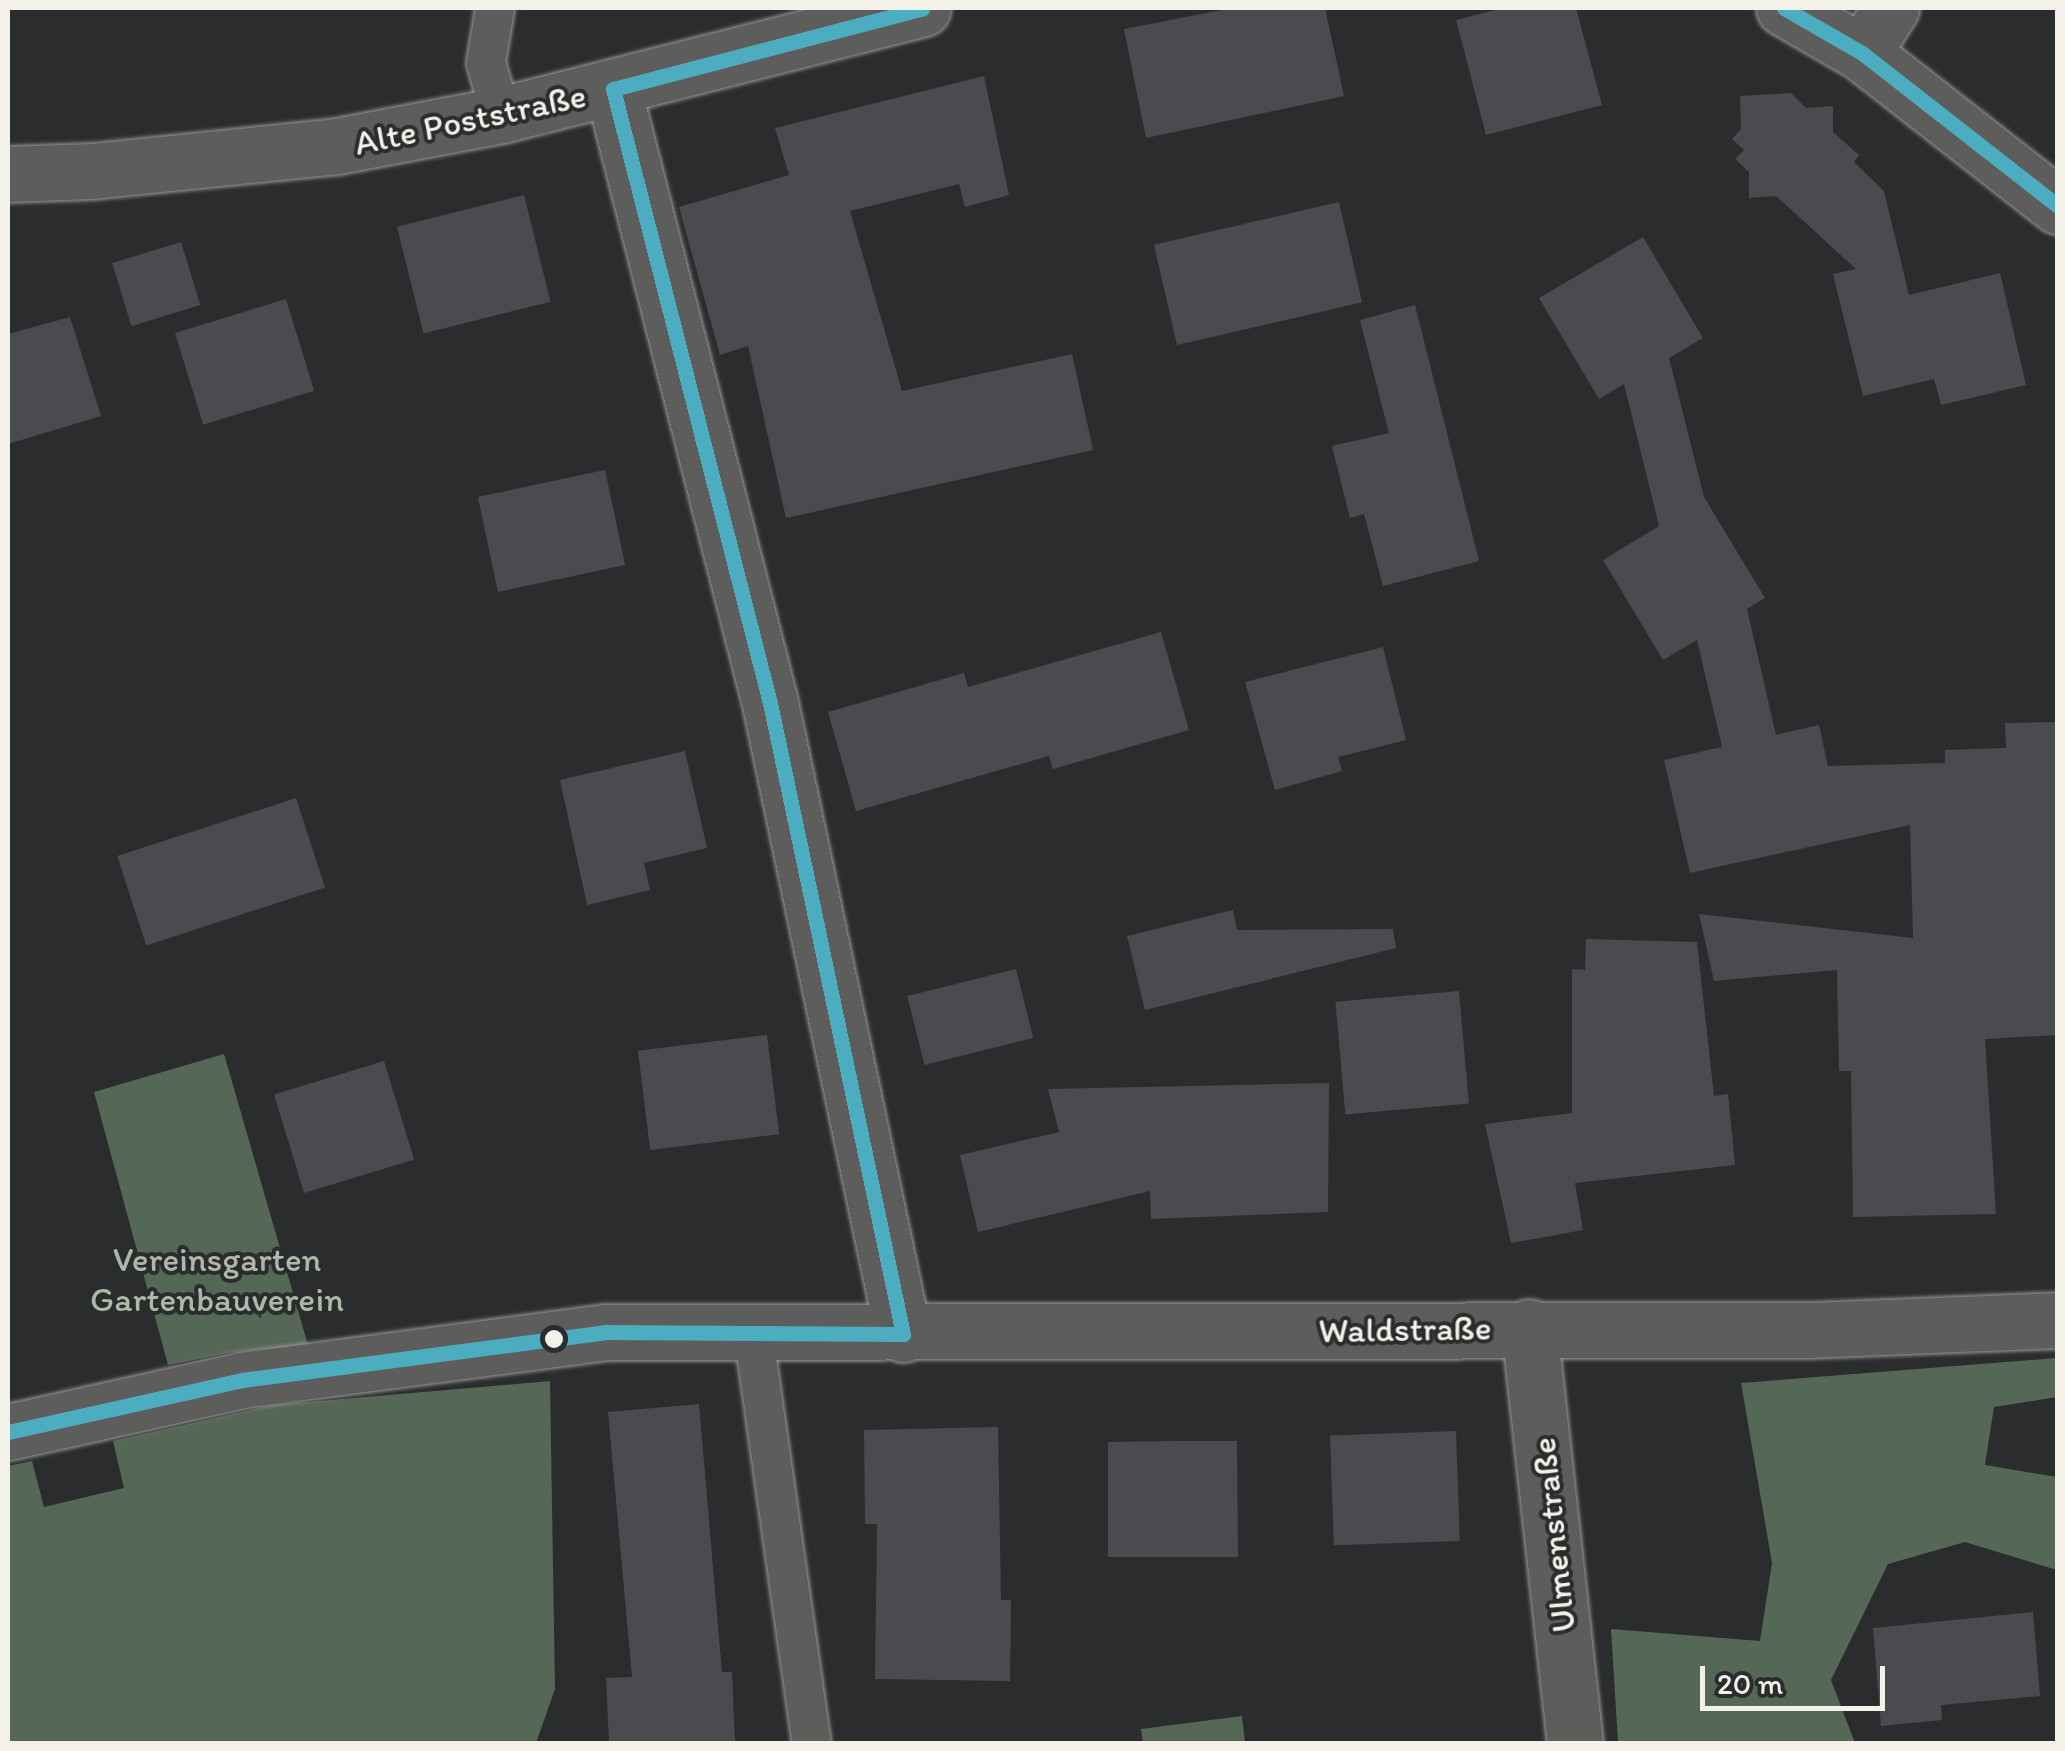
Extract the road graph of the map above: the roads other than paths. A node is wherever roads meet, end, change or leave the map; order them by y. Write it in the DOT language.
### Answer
graph roads {
  1 [pos="495,8"];
  2 [pos="923,8"];
  3 [pos="1784,8"];
  4 [pos="1891,8"];
  5 [pos="1862,53"];
  6 [pos="613,88"];
  7 [pos="501,116"];
  8 [pos="8,174"];
  9 [pos="2058,206"];
  10 [pos="2058,1320"];
  11 [pos="1529,1327"];
  12 [pos="752,1331"];
  13 [pos="903,1334"];
  14 [pos="8,1432"];
  15 [pos="812,1744"];
  16 [pos="1574,1744"];
  1 -- 7 [label="lane"];
  2 -- 6 [label="street, Alte Poststraße"];
  3 -- 5 [label="street"];
  4 -- 5 [label="street"];
  5 -- 9 [label="street"];
  6 -- 7 [label="street, Alte Poststraße"];
  6 -- 13 [label="street"];
  7 -- 8 [label="street, Alte Poststraße"];
  10 -- 11 [label="street, Waldstraße"];
  11 -- 13 [label="street, Waldstraße"];
  11 -- 16 [label="street, Ulmenstraße"];
  12 -- 13 [label="street, Waldstraße"];
  12 -- 14 [label="street, Waldstraße"];
  12 -- 15 [label="lane"];
}
